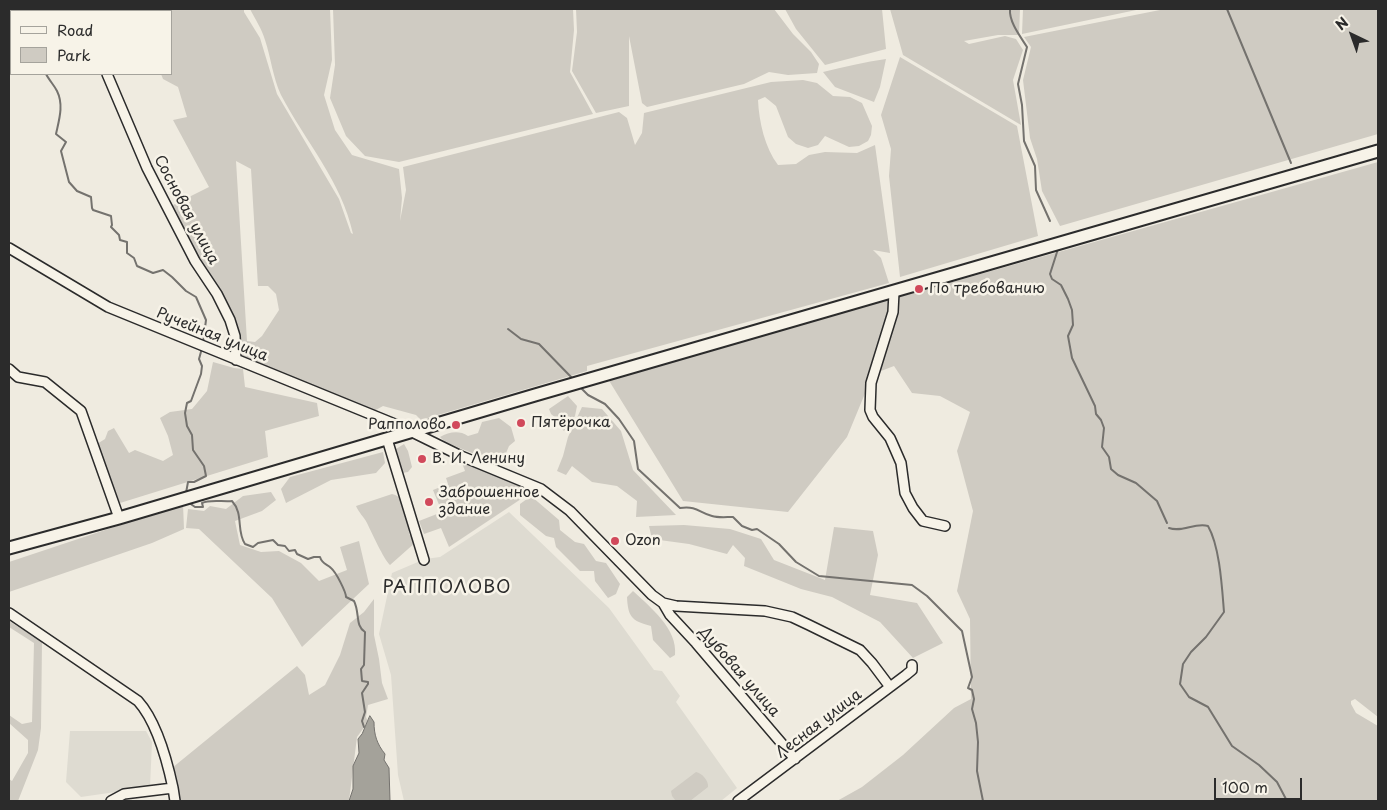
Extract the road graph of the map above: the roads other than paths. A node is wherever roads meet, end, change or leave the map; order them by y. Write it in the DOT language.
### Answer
graph roads {
  1 [pos="107,75"];
  2 [pos="1378,151"];
  3 [pos="9,248"];
  4 [pos="894,292"];
  5 [pos="236,360"];
  6 [pos="9,369"];
  7 [pos="412,432"];
  8 [pos="387,439"];
  9 [pos="119,518"];
  10 [pos="945,526"];
  11 [pos="9,548"];
  12 [pos="424,560"];
  13 [pos="663,602"];
  14 [pos="9,613"];
  15 [pos="912,665"];
  16 [pos="890,687"];
  17 [pos="795,759"];
  18 [pos="173,788"];
  19 [pos="111,801"];
  20 [pos="176,801"];
  21 [pos="738,801"];
  1 -- 5 [label="street, Сосновая улица"];
  2 -- 4 [label="main road"];
  3 -- 5 [label="street, Ручейная улица"];
  4 -- 7 [label="main road"];
  4 -- 10 [label="street"];
  5 -- 7 [label="street, Ручейная улица"];
  6 -- 9 [label="street"];
  7 -- 8 [label="main road"];
  7 -- 13 [label="street, Ручейная улица"];
  8 -- 9 [label="main road"];
  8 -- 12 [label="street"];
  9 -- 11 [label="main road"];
  13 -- 16 [label="street"];
  13 -- 17 [label="street, Дубовая улица"];
  14 -- 18 [label="street"];
  15 -- 16 [label="street, Лесная улица"];
  16 -- 17 [label="street, Лесная улица"];
  17 -- 21 [label="street, Лесная улица"];
  18 -- 19 [label="street"];
  18 -- 20 [label="street"];
}
